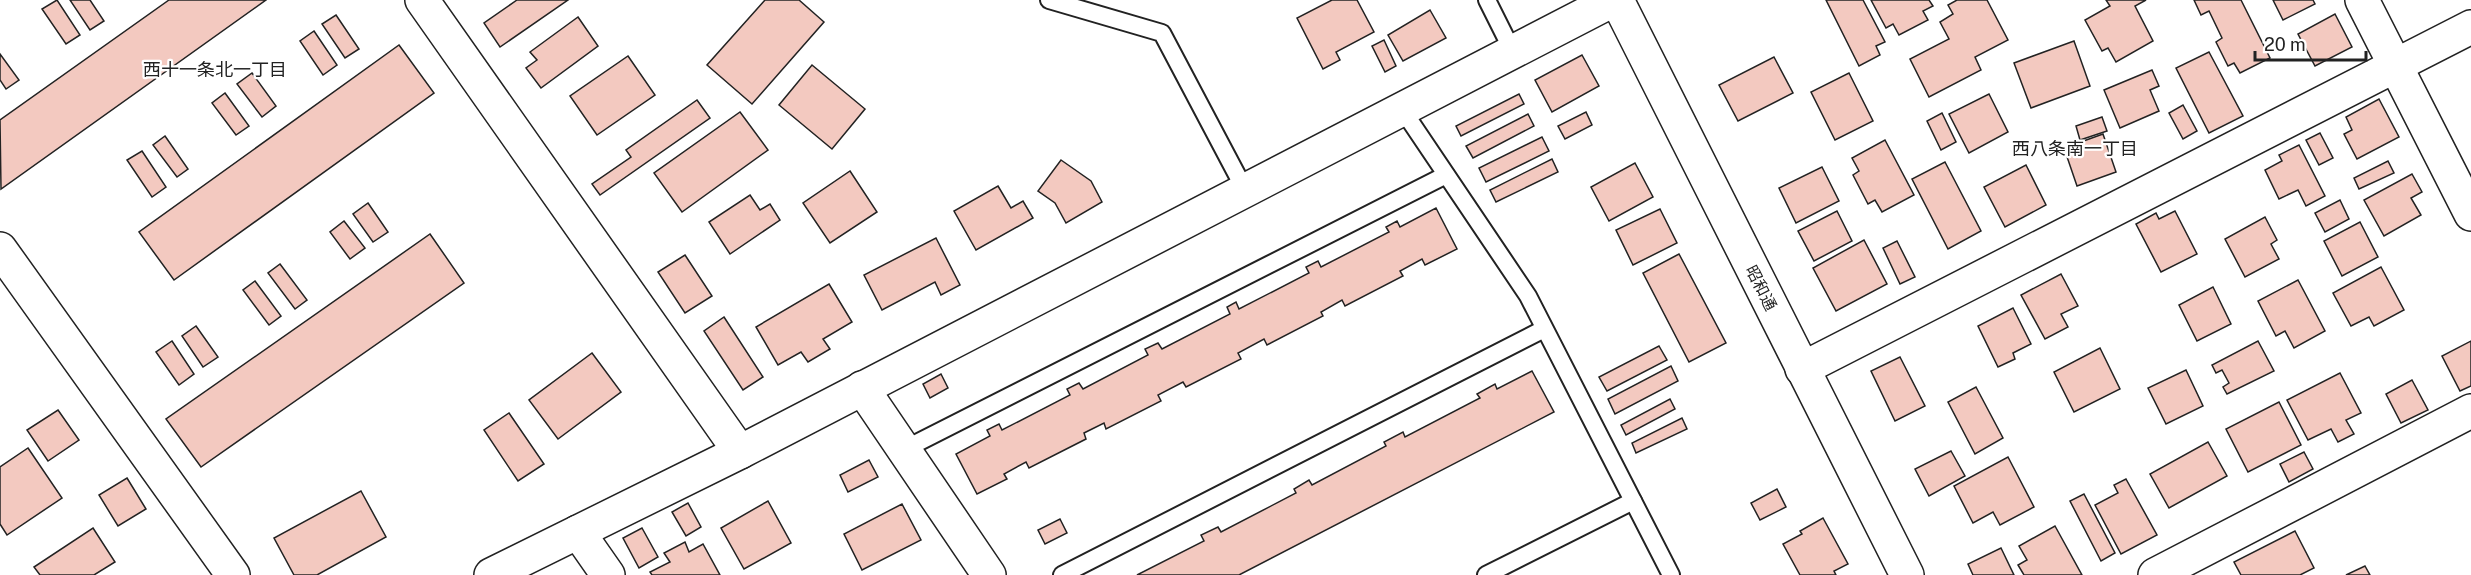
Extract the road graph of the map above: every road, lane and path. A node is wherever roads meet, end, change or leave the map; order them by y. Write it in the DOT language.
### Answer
graph roads {
  1 [pos="422,0"];
  2 [pos="1049,0"];
  3 [pos="1486,0"];
  4 [pos="1615,0"];
  5 [pos="2362,0"];
  6 [pos="2471,27"];
  7 [pos="1513,52"];
  8 [pos="2395,65"];
  9 [pos="1402,109"];
  10 [pos="1446,175"];
  11 [pos="1245,190"];
  12 [pos="2471,214"];
  13 [pos="0,249"];
  14 [pos="1544,328"];
  15 [pos="1802,369"];
  16 [pos="862,388"];
  17 [pos="2471,411"];
  18 [pos="903,450"];
  19 [pos="740,452"];
  20 [pos="1633,501"];
  21 [pos="578,532"];
  22 [pos="233,575"];
  23 [pos="491,575"];
  24 [pos="608,575"];
  25 [pos="989,575"];
  26 [pos="1062,575"];
  27 [pos="1486,575"];
  28 [pos="1671,575"];
  29 [pos="1907,575"];
  30 [pos="2156,575"];
  1 -- 19 [label="street"];
  2 -- 11 [label="lane"];
  3 -- 7 [label="lane"];
  4 -- 7 [label="street"];
  4 -- 15 [label="street, 昭和通"];
  5 -- 8 [label="street"];
  6 -- 8 [label="street"];
  7 -- 9 [label="street"];
  8 -- 12 [label="street"];
  8 -- 15 [label="street"];
  9 -- 10 [label="lane"];
  9 -- 11 [label="street"];
  10 -- 14 [label="lane"];
  10 -- 18 [label="lane"];
  11 -- 16 [label="street"];
  13 -- 22 [label="street"];
  14 -- 20 [label="lane"];
  14 -- 26 [label="lane"];
  15 -- 29 [label="street, 昭和通"];
  16 -- 18 [label="street"];
  16 -- 19 [label="street"];
  17 -- 30 [label="street"];
  18 -- 25 [label="street"];
  19 -- 21 [label="street"];
  20 -- 27 [label="lane"];
  20 -- 28 [label="lane"];
  21 -- 23 [label="street"];
  21 -- 24 [label="street"];
}
